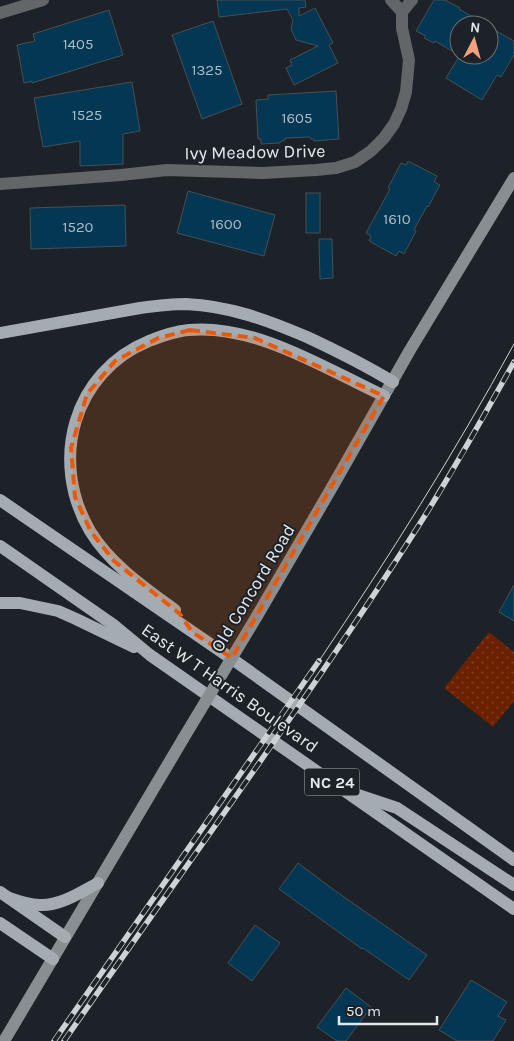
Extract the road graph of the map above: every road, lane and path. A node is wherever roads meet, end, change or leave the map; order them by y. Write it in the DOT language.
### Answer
graph roads {
  1 [pos="43,0"];
  2 [pos="391,0"];
  3 [pos="412,0"];
  4 [pos="402,12"];
  5 [pos="0,13"];
  6 [pos="514,178"];
  7 [pos="0,184"];
  8 [pos="0,333"];
  9 [pos="393,382"];
  10 [pos="384,396"];
  11 [pos="0,500"];
  12 [pos="0,546"];
  13 [pos="0,603"];
  14 [pos="192,632"];
  15 [pos="150,655"];
  16 [pos="344,790"];
  17 [pos="514,860"];
  18 [pos="98,883"];
  19 [pos="514,885"];
  20 [pos="5,895"];
  21 [pos="514,909"];
  22 [pos="0,923"];
  23 [pos="66,937"];
  24 [pos="53,960"];
  25 [pos="4,1041"];
  1 -- 5 [label="street"];
  2 -- 4 [label="street"];
  3 -- 4 [label="street"];
  4 -- 7 [label="street, Ivy Meadow Drive"];
  6 -- 9 [label="street, Old Concord Road"];
  8 -- 9 [label="main road"];
  9 -- 10 [label="street, Old Concord Road"];
  10 -- 14 [label="main road"];
  10 -- 18 [label="street, Old Concord Road, bridge"];
  11 -- 14 [label="main road, East W T Harris Boulevard / NC 24"];
  12 -- 15 [label="main road, East W T Harris Boulevard / NC 24"];
  13 -- 15 [label="main road"];
  14 -- 17 [label="main road, East W T Harris Boulevard / NC 24"];
  15 -- 16 [label="main road, East W T Harris Boulevard / NC 24"];
  16 -- 19 [label="main road"];
  16 -- 21 [label="main road, East W T Harris Boulevard / NC 24"];
  18 -- 20 [label="main road"];
  18 -- 23 [label="street, Old Concord Road"];
  20 -- 23 [label="main road"];
  22 -- 24 [label="main road"];
  23 -- 24 [label="street, Old Concord Road"];
  24 -- 25 [label="street, Old Concord Road"];
}
